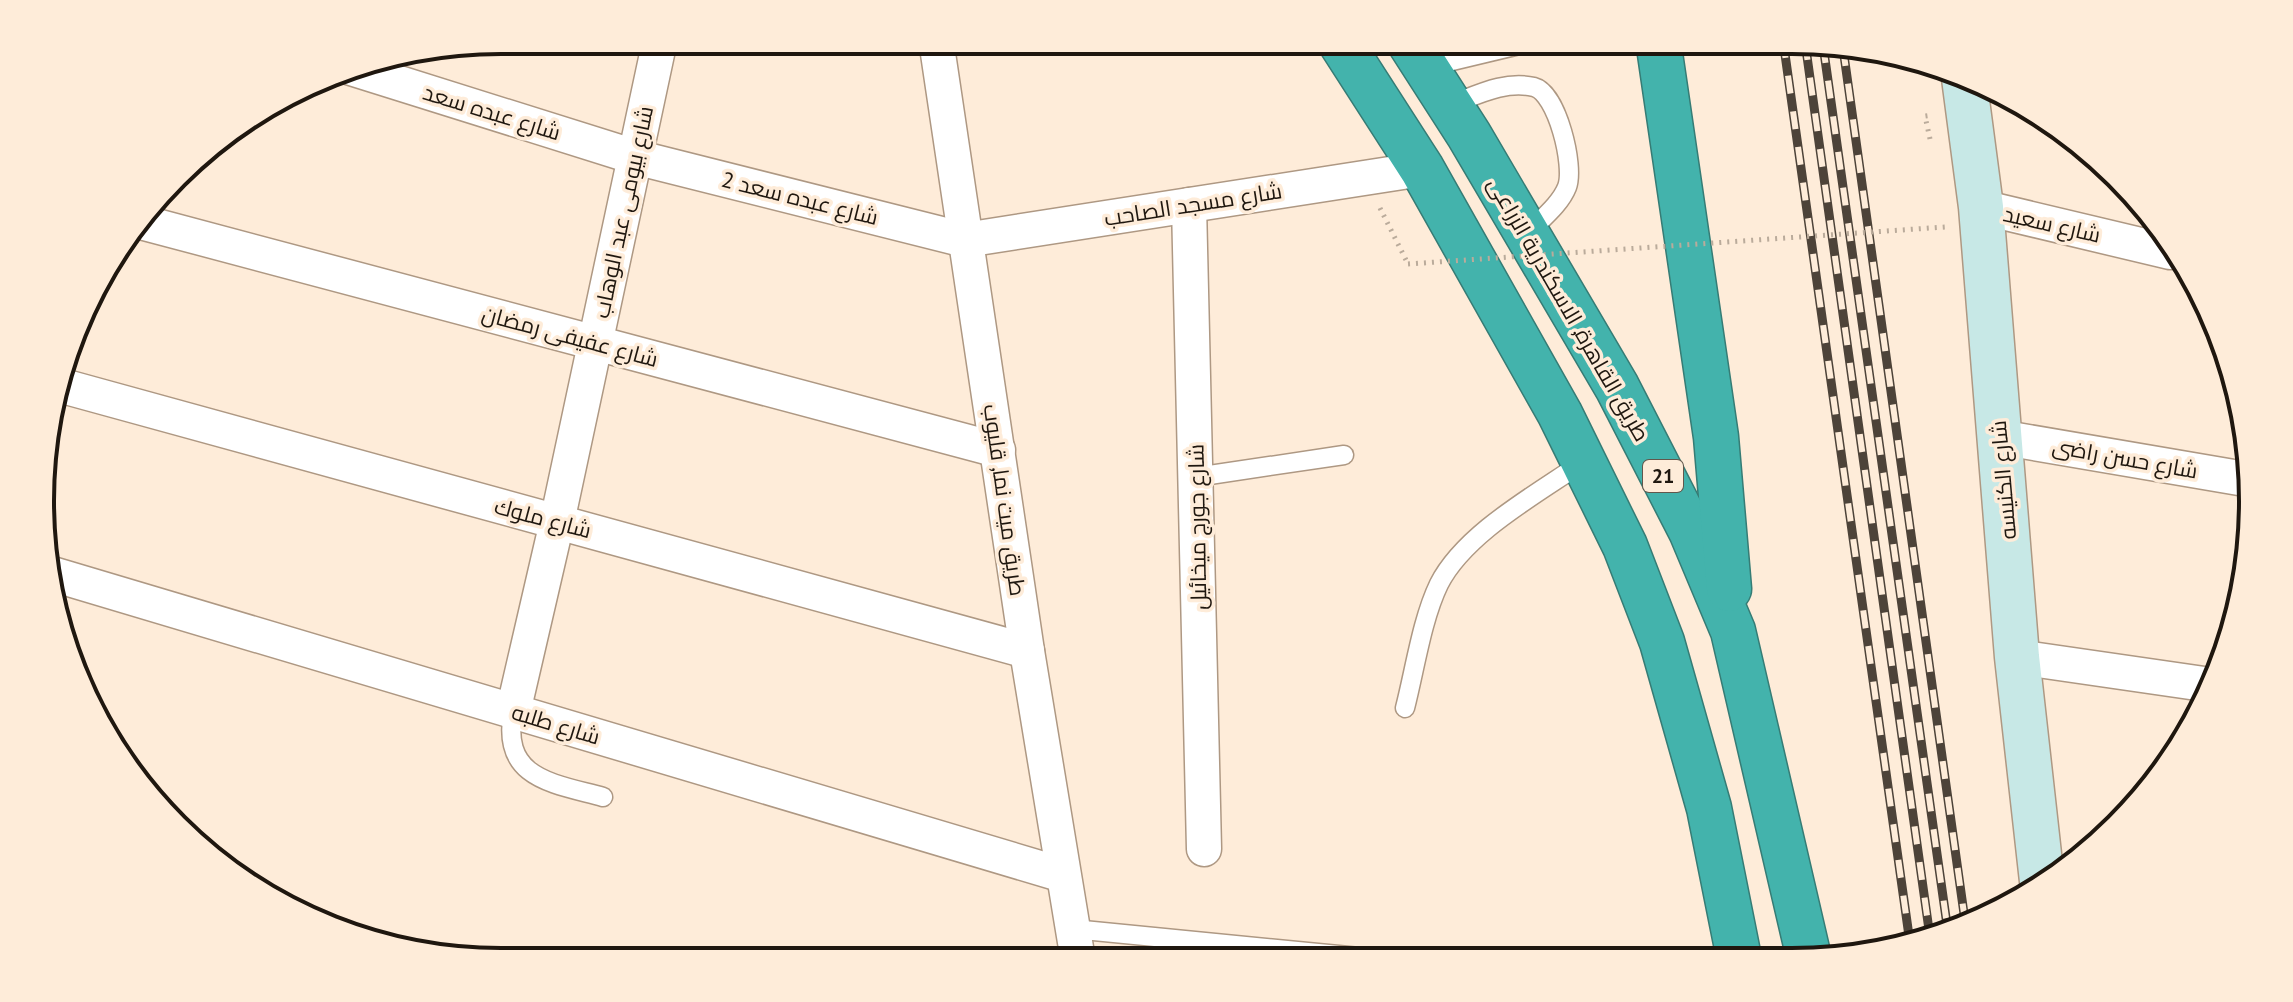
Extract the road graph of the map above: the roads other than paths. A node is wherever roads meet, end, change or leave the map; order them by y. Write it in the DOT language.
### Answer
graph roads {
  1 [pos="657,54"];
  2 [pos="938,54"];
  3 [pos="1348,54"];
  4 [pos="1416,54"];
  5 [pos="1660,54"];
  6 [pos="370,74"];
  7 [pos="1964,88"];
  8 [pos="1450,105"];
  9 [pos="635,157"];
  10 [pos="1422,169"];
  11 [pos="1189,205"];
  12 [pos="1963,217"];
  13 [pos="150,224"];
  14 [pos="1527,234"];
  15 [pos="965,240"];
  16 [pos="2162,251"];
  17 [pos="595,343"];
  18 [pos="68,388"];
  19 [pos="1999,437"];
  20 [pos="998,450"];
  21 [pos="1344,455"];
  22 [pos="1583,462"];
  23 [pos="1196,477"];
  24 [pos="2238,478"];
  25 [pos="557,522"];
  26 [pos="61,577"];
  27 [pos="1733,631"];
  28 [pos="1027,651"];
  29 [pos="2017,657"];
  30 [pos="2200,683"];
  31 [pos="1405,708"];
  32 [pos="513,712"];
  33 [pos="603,797"];
  34 [pos="1204,849"];
  35 [pos="2049,867"];
  36 [pos="1063,875"];
  37 [pos="1076,945"];
  38 [pos="1807,947"];
  39 [pos="1141,948"];
  40 [pos="1737,948"];
  1 -- 9 [label="street, شارع بيومى عبد الوهاب"];
  2 -- 15 [label="street, طريق ميت نما, قليوب"];
  3 -- 10 [label="highway"];
  4 -- 8 [label="highway, طريق القاهرة, الاسكندرية الزراعى / 21"];
  5 -- 27 [label="highway"];
  6 -- 9 [label="street, شارع عبده سعد"];
  7 -- 12 [label="main road, شارع الكنيسه"];
  8 -- 14 [label="highway, طريق القاهرة, الاسكندرية الزراعى / 21"];
  8 -- 14 [label="lane"];
  9 -- 15 [label="street, شارع عبده سعد 2"];
  9 -- 17 [label="street, شارع بيومى عبد الوهاب"];
  10 -- 11 [label="street, شارع مسجد الصاحب"];
  10 -- 22 [label="highway"];
  11 -- 15 [label="street, شارع مسجد الصاحب"];
  11 -- 23 [label="street, شارع جورج ميخائيل"];
  12 -- 16 [label="street, شارع سعيد"];
  12 -- 19 [label="main road, شارع الكنيسه"];
  13 -- 17 [label="street, شارع عفيفى رمضان"];
  14 -- 27 [label="highway, طريق القاهرة, الاسكندرية الزراعى / 21"];
  15 -- 20 [label="street, طريق ميت نما, قليوب"];
  17 -- 20 [label="street, شارع عفيفى رمضان"];
  17 -- 25 [label="street, شارع بيومى عبد الوهاب"];
  18 -- 25 [label="street, شارع ملوك"];
  19 -- 24 [label="street, شارع حسن راضى"];
  19 -- 29 [label="main road, شارع الكنيسه"];
  20 -- 28 [label="street, طريق ميت نما, قليوب"];
  21 -- 23 [label="lane"];
  22 -- 31 [label="lane"];
  22 -- 40 [label="highway"];
  23 -- 34 [label="street, شارع جورج ميخائيل"];
  25 -- 28 [label="street, شارع ملوك"];
  25 -- 32 [label="street, شارع بيومى عبد الوهاب"];
  26 -- 32 [label="street, شارع طلبه"];
  27 -- 38 [label="highway, طريق القاهرة, الاسكندرية الزراعى / 21"];
  28 -- 36 [label="street, طريق ميت نما, قليوب"];
  29 -- 30 [label="street"];
  29 -- 35 [label="main road, شارع الكنيسه"];
  32 -- 33 [label="lane"];
  32 -- 36 [label="street, شارع طلبه"];
  36 -- 37 [label="street, طريق ميت نما, قليوب"];
  37 -- 39 [label="lane"];
}
